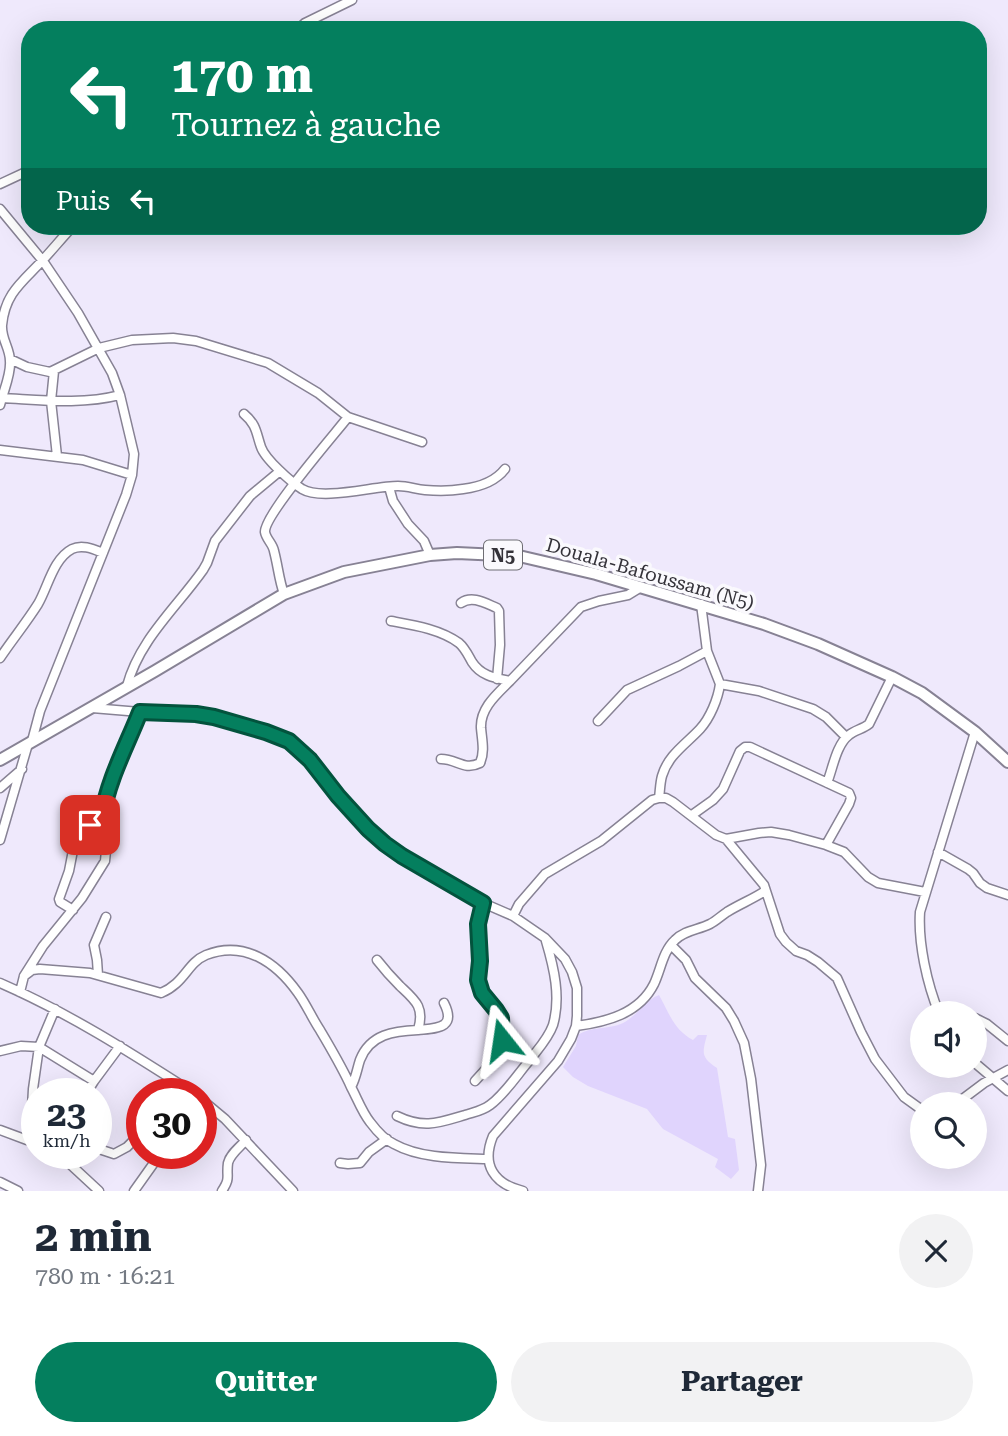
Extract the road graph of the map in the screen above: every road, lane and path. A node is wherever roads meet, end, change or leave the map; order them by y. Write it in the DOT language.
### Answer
graph roads {
  1 [pos="352,0"];
  2 [pos="309,21"];
  3 [pos="21,174"];
  4 [pos="0,184"];
  5 [pos="0,209"];
  6 [pos="21,234"];
  7 [pos="22,235"];
  8 [pos="65,235"];
  9 [pos="43,261"];
  10 [pos="1,323"];
  11 [pos="99,348"];
  12 [pos="10,359"];
  13 [pos="54,371"];
  14 [pos="120,395"];
  15 [pos="51,401"];
  16 [pos="1,402"];
  17 [pos="244,414"];
  18 [pos="348,417"];
  19 [pos="422,442"];
  20 [pos="0,450"];
  21 [pos="57,456"];
  22 [pos="505,469"];
  23 [pos="279,471"];
  24 [pos="132,474"];
  25 [pos="294,484"];
  26 [pos="389,487"];
  27 [pos="103,552"];
  28 [pos="430,555"];
  29 [pos="641,587"];
  30 [pos="284,594"];
  31 [pos="461,603"];
  32 [pos="701,604"];
  33 [pos="390,621"];
  34 [pos="707,651"];
  35 [pos="0,658"];
  36 [pos="892,677"];
  37 [pos="498,678"];
  38 [pos="510,681"];
  39 [pos="720,684"];
  40 [pos="127,686"];
  41 [pos="89,708"];
  42 [pos="140,712"];
  43 [pos="598,721"];
  44 [pos="975,732"];
  45 [pos="846,737"];
  46 [pos="30,743"];
  47 [pos="441,759"];
  48 [pos="0,760"];
  49 [pos="1008,762"];
  50 [pos="22,769"];
  51 [pos="827,783"];
  52 [pos="0,788"];
  53 [pos="659,798"];
  54 [pos="692,815"];
  55 [pos="102,817"];
  56 [pos="0,839"];
  57 [pos="726,839"];
  58 [pos="825,845"];
  59 [pos="938,852"];
  60 [pos="765,891"];
  61 [pos="925,892"];
  62 [pos="1008,895"];
  63 [pos="483,903"];
  64 [pos="73,910"];
  65 [pos="106,916"];
  66 [pos="513,916"];
  67 [pos="545,938"];
  68 [pos="671,945"];
  69 [pos="377,960"];
  70 [pos="98,975"];
  71 [pos="24,976"];
  72 [pos="0,983"];
  73 [pos="20,992"];
  74 [pos="936,1001"];
  75 [pos="444,1003"];
  76 [pos="55,1009"];
  77 [pos="987,1024"];
  78 [pos="576,1026"];
  79 [pos="418,1030"];
  80 [pos="1008,1041"];
  81 [pos="120,1046"];
  82 [pos="39,1047"];
  83 [pos="0,1051"];
  84 [pos="1008,1070"];
  85 [pos="987,1073"];
  86 [pos="35,1078"];
  87 [pos="88,1078"];
  88 [pos="95,1078"];
  89 [pos="170,1078"];
  90 [pos="993,1078"];
  91 [pos="475,1081"];
  92 [pos="351,1087"];
  93 [pos="1008,1091"];
  94 [pos="971,1092"];
  95 [pos="910,1101"];
  96 [pos="217,1112"];
  97 [pos="397,1116"];
  98 [pos="0,1130"];
  99 [pos="21,1138"];
  100 [pos="387,1139"];
  101 [pos="246,1140"];
  102 [pos="488,1159"];
  103 [pos="340,1163"];
  104 [pos="75,1169"];
  105 [pos="150,1169"];
  106 [pos="0,1182"];
  107 [pos="18,1191"];
  108 [pos="99,1191"];
  109 [pos="134,1191"];
  110 [pos="222,1191"];
  111 [pos="293,1191"];
  112 [pos="523,1191"];
  113 [pos="758,1191"];
  1 -- 2 [label="street"];
  3 -- 4 [label="street"];
  5 -- 6 [label="street"];
  7 -- 9 [label="street"];
  8 -- 9 [label="street"];
  9 -- 10 [label="street"];
  9 -- 11 [label="street"];
  10 -- 12 [label="street"];
  11 -- 13 [label="street"];
  11 -- 14 [label="street"];
  11 -- 18 [label="street"];
  12 -- 13 [label="street"];
  12 -- 16 [label="street"];
  13 -- 15 [label="street"];
  14 -- 15 [label="street"];
  14 -- 24 [label="street"];
  15 -- 16 [label="street"];
  15 -- 21 [label="street"];
  17 -- 23 [label="street"];
  18 -- 19 [label="street"];
  18 -- 25 [label="street"];
  20 -- 21 [label="street"];
  21 -- 24 [label="street"];
  22 -- 26 [label="street"];
  23 -- 25 [label="street"];
  23 -- 40 [label="street"];
  24 -- 27 [label="street"];
  25 -- 26 [label="street"];
  25 -- 30 [label="street"];
  26 -- 28 [label="street"];
  27 -- 35 [label="street"];
  27 -- 46 [label="street"];
  28 -- 29 [label="highway, Douala-Bafoussam (N5) / N5"];
  28 -- 30 [label="highway, Douala-Bafoussam (N5) / N5"];
  29 -- 32 [label="highway, Douala-Bafoussam (N5) / N5"];
  29 -- 38 [label="street"];
  30 -- 40 [label="highway, Douala-Bafoussam (N5) / N5"];
  31 -- 37 [label="street"];
  32 -- 34 [label="street"];
  32 -- 36 [label="highway, Douala-Bafoussam (N5) / N5"];
  33 -- 37 [label="street"];
  34 -- 39 [label="street"];
  34 -- 43 [label="street"];
  36 -- 44 [label="highway, Douala-Bafoussam (N5) / N5"];
  36 -- 45 [label="street"];
  37 -- 38 [label="street"];
  38 -- 47 [label="street"];
  39 -- 45 [label="street"];
  39 -- 53 [label="street"];
  40 -- 41 [label="highway, Douala-Bafoussam (N5) / N5"];
  41 -- 42 [label="street"];
  41 -- 46 [label="highway, Douala-Bafoussam (N5) / N5"];
  42 -- 55 [label="street"];
  42 -- 63 [label="street"];
  44 -- 49 [label="highway, Douala-Bafoussam (N5) / N5"];
  44 -- 59 [label="street"];
  45 -- 51 [label="street"];
  46 -- 48 [label="highway, Douala-Bafoussam (N5) / N5"];
  46 -- 50 [label="street"];
  50 -- 52 [label="street"];
  50 -- 56 [label="street"];
  51 -- 54 [label="street"];
  51 -- 58 [label="street"];
  53 -- 54 [label="street"];
  53 -- 66 [label="street"];
  54 -- 57 [label="street"];
  55 -- 64 [label="street"];
  55 -- 64 [label="street"];
  57 -- 58 [label="street"];
  57 -- 60 [label="street"];
  58 -- 61 [label="street"];
  59 -- 61 [label="street"];
  59 -- 62 [label="street"];
  60 -- 68 [label="street"];
  60 -- 95 [label="street"];
  61 -- 74 [label="street"];
  63 -- 66 [label="street"];
  63 -- 91 [label="street"];
  64 -- 71 [label="street"];
  65 -- 70 [label="street"];
  66 -- 67 [label="street"];
  67 -- 78 [label="street"];
  67 -- 97 [label="street"];
  68 -- 78 [label="street"];
  68 -- 113 [label="street"];
  69 -- 79 [label="street"];
  70 -- 71 [label="street"];
  70 -- 92 [label="street"];
  71 -- 73 [label="street"];
  72 -- 73 [label="street"];
  73 -- 76 [label="street"];
  75 -- 79 [label="street"];
  76 -- 81 [label="street"];
  76 -- 82 [label="street"];
  77 -- 80 [label="street"];
  78 -- 102 [label="street"];
  79 -- 92 [label="street"];
  81 -- 88 [label="street"];
  81 -- 89 [label="street"];
  82 -- 83 [label="street"];
  82 -- 86 [label="street"];
  82 -- 87 [label="street"];
  84 -- 90 [label="street"];
  85 -- 90 [label="street"];
  90 -- 93 [label="street"];
  90 -- 94 [label="street"];
  92 -- 100 [label="street"];
  96 -- 101 [label="street"];
  98 -- 99 [label="street"];
  100 -- 102 [label="street"];
  100 -- 103 [label="street"];
  101 -- 110 [label="street"];
  101 -- 111 [label="street"];
  102 -- 112 [label="street"];
  104 -- 108 [label="street"];
  105 -- 109 [label="street"];
  106 -- 107 [label="street"];
}
